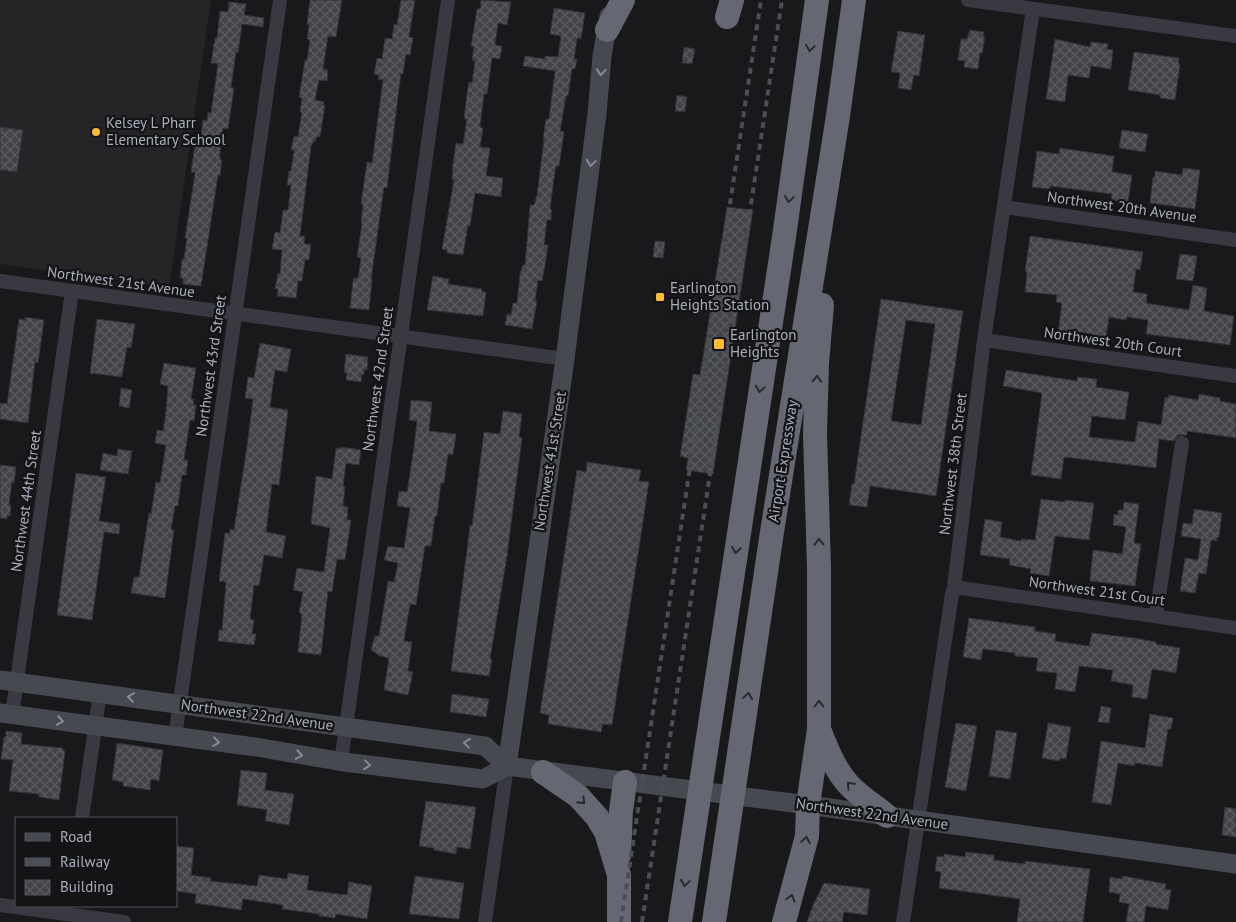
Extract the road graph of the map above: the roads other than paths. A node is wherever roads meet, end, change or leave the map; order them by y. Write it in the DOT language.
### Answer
graph roads {
  1 [pos="280,0"];
  2 [pos="448,0"];
  3 [pos="611,0"];
  4 [pos="623,0"];
  5 [pos="817,0"];
  6 [pos="854,0"];
  7 [pos="968,0"];
  8 [pos="1033,9"];
  9 [pos="607,30"];
  10 [pos="1236,36"];
  11 [pos="838,116"];
  12 [pos="1004,207"];
  13 [pos="1236,240"];
  14 [pos="0,281"];
  15 [pos="72,291"];
  16 [pos="235,314"];
  17 [pos="400,337"];
  18 [pos="984,340"];
  19 [pos="565,359"];
  20 [pos="1236,376"];
  21 [pos="1182,443"];
  22 [pos="954,587"];
  23 [pos="1156,616"];
  24 [pos="1236,628"];
  25 [pos="8,681"];
  26 [pos="100,693"];
  27 [pos="179,704"];
  28 [pos="6,714"];
  29 [pos="95,726"];
  30 [pos="346,727"];
  31 [pos="819,729"];
  32 [pos="175,737"];
  33 [pos="341,762"];
  34 [pos="507,766"];
  35 [pos="543,772"];
  36 [pos="624,782"];
  37 [pos="808,805"];
  38 [pos="887,816"];
  39 [pos="82,817"];
  40 [pos="918,821"];
  41 [pos="1236,864"];
  42 [pos="619,874"];
  43 [pos="0,905"];
  44 [pos="15,907"];
  45 [pos="15,907"];
  46 [pos="69,914"];
  47 [pos="124,922"];
  48 [pos="485,922"];
  49 [pos="619,922"];
  50 [pos="680,922"];
  51 [pos="714,922"];
  52 [pos="784,922"];
  53 [pos="903,922"];
  1 -- 16 [label="street, Northwest 43rd Street"];
  2 -- 17 [label="street, Northwest 42nd Street"];
  3 -- 9 [label="main road, Northwest 41st Street"];
  4 -- 9 [label="highway"];
  5 -- 50 [label="highway, one-way"];
  6 -- 11 [label="highway, Airport Expressway"];
  7 -- 8 [label="street"];
  8 -- 10 [label="street"];
  8 -- 12 [label="street, Northwest 38th Street"];
  9 -- 19 [label="main road, Northwest 41st Street, one-way"];
  31 -- 11 [label="highway, one-way"];
  51 -- 11 [label="highway, Airport Expressway, one-way"];
  12 -- 13 [label="street, Northwest 20th Avenue"];
  12 -- 18 [label="street, Northwest 38th Street"];
  14 -- 15 [label="street, Northwest 21st Avenue"];
  15 -- 16 [label="street, Northwest 21st Avenue"];
  15 -- 25 [label="street, Northwest 44th Street"];
  16 -- 17 [label="street, Northwest 21st Avenue"];
  16 -- 27 [label="street, Northwest 43rd Street"];
  17 -- 19 [label="street, Northwest 21st Avenue"];
  17 -- 30 [label="street, Northwest 42nd Street"];
  18 -- 20 [label="street, Northwest 20th Court"];
  18 -- 22 [label="street, Northwest 38th Street"];
  19 -- 34 [label="main road, Northwest 41st Street"];
  21 -- 23 [label="street"];
  22 -- 23 [label="street, Northwest 21st Court"];
  22 -- 40 [label="street, Northwest 38th Street"];
  23 -- 24 [label="street, Northwest 21st Court"];
  25 -- 26 [label="main road, Northwest 22nd Avenue"];
  25 -- 28 [label="street, Northwest 44th Street"];
  27 -- 26 [label="main road, Northwest 22nd Avenue, one-way"];
  26 -- 29 [label="street"];
  27 -- 30 [label="main road, Northwest 22nd Avenue"];
  27 -- 32 [label="street, Northwest 43rd Street"];
  28 -- 29 [label="main road, one-way"];
  29 -- 32 [label="main road"];
  29 -- 39 [label="street"];
  30 -- 33 [label="street, Northwest 42nd Street"];
  34 -- 30 [label="main road, Northwest 22nd Avenue, one-way"];
  31 -- 37 [label="highway"];
  38 -- 31 [label="highway, one-way"];
  32 -- 33 [label="main road, one-way"];
  33 -- 34 [label="main road, one-way"];
  34 -- 35 [label="main road, Northwest 22nd Avenue"];
  34 -- 48 [label="street, Northwest 41st Street"];
  35 -- 36 [label="main road, Northwest 22nd Avenue"];
  35 -- 42 [label="highway, one-way"];
  36 -- 37 [label="main road, Northwest 22nd Avenue"];
  36 -- 42 [label="highway"];
  37 -- 38 [label="main road, Northwest 22nd Avenue"];
  52 -- 37 [label="highway, one-way"];
  38 -- 40 [label="main road, Northwest 22nd Avenue"];
  40 -- 41 [label="main road, Northwest 22nd Avenue"];
  40 -- 53 [label="street, Northwest 38th Street"];
  42 -- 49 [label="highway"];
  43 -- 45 [label="street"];
  44 -- 46 [label="street"];
  46 -- 47 [label="street"];
}
